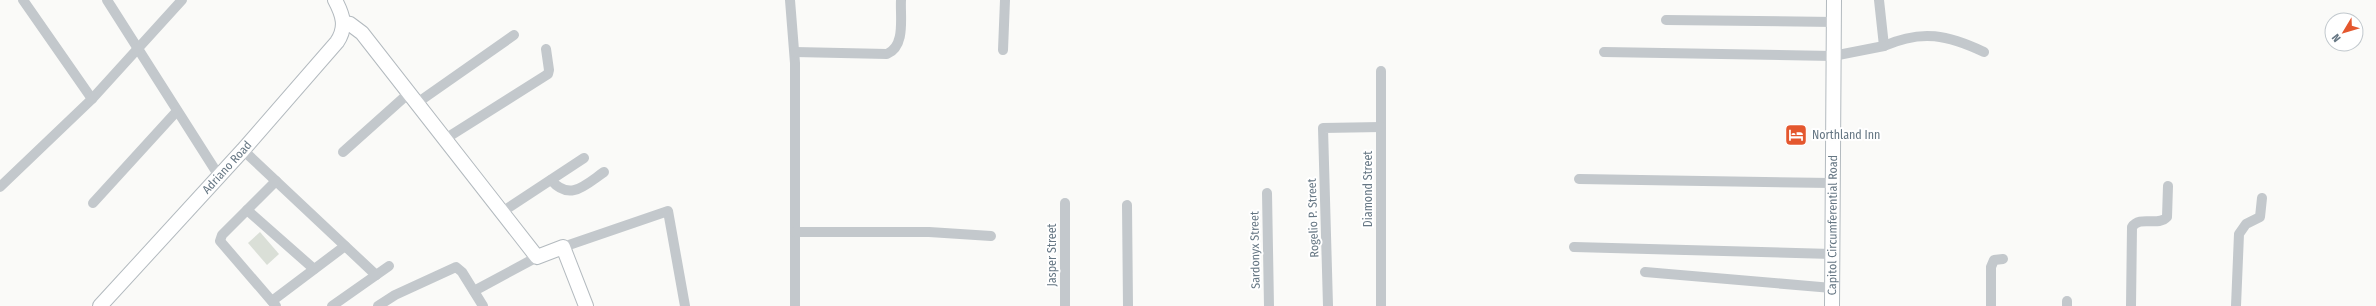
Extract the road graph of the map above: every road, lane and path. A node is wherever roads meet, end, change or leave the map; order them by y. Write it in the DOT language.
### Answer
graph roads {
  1 [pos="23,0"];
  2 [pos="107,0"];
  3 [pos="182,0"];
  4 [pos="335,0"];
  5 [pos="790,0"];
  6 [pos="901,0"];
  7 [pos="1005,0"];
  8 [pos="1834,0"];
  9 [pos="1879,0"];
  10 [pos="1666,20"];
  11 [pos="1834,22"];
  12 [pos="344,23"];
  13 [pos="514,35"];
  14 [pos="1884,46"];
  15 [pos="138,49"];
  16 [pos="546,49"];
  17 [pos="1004,50"];
  18 [pos="795,52"];
  19 [pos="1604,52"];
  20 [pos="1984,52"];
  21 [pos="1833,56"];
  22 [pos="1381,71"];
  23 [pos="413,98"];
  24 [pos="92,99"];
  25 [pos="177,111"];
  26 [pos="1381,127"];
  27 [pos="445,139"];
  28 [pos="243,150"];
  29 [pos="343,152"];
  30 [pos="584,158"];
  31 [pos="604,172"];
  32 [pos="219,176"];
  33 [pos="1579,179"];
  34 [pos="551,180"];
  35 [pos="276,181"];
  36 [pos="1831,183"];
  37 [pos="2168,186"];
  38 [pos="0,187"];
  39 [pos="1267,193"];
  40 [pos="2262,198"];
  41 [pos="93,203"];
  42 [pos="1065,203"];
  43 [pos="1127,205"];
  44 [pos="247,210"];
  45 [pos="502,212"];
  46 [pos="795,232"];
  47 [pos="991,236"];
  48 [pos="345,246"];
  49 [pos="563,247"];
  50 [pos="1574,247"];
  51 [pos="1832,254"];
  52 [pos="537,256"];
  53 [pos="2003,259"];
  54 [pos="389,266"];
  55 [pos="314,269"];
  56 [pos="1646,272"];
  57 [pos="376,275"];
  58 [pos="1832,288"];
  59 [pos="474,290"];
  60 [pos="274,303"];
  61 [pos="100,306"];
  62 [pos="332,306"];
  63 [pos="378,306"];
  64 [pos="483,306"];
  65 [pos="586,306"];
  66 [pos="685,306"];
  67 [pos="795,306"];
  68 [pos="1065,306"];
  69 [pos="1128,306"];
  70 [pos="1269,306"];
  71 [pos="1328,306"];
  72 [pos="1381,306"];
  73 [pos="1832,306"];
  74 [pos="1990,306"];
  75 [pos="2131,306"];
  76 [pos="2236,306"];
  1 -- 24 [label="street"];
  2 -- 15 [label="street"];
  3 -- 15 [label="street"];
  4 -- 12 [label="street"];
  5 -- 18 [label="street"];
  6 -- 18 [label="street"];
  7 -- 17 [label="street"];
  8 -- 11 [label="street, Capitol Circumferential Road"];
  9 -- 14 [label="street"];
  10 -- 11 [label="street"];
  11 -- 21 [label="street, Capitol Circumferential Road"];
  12 -- 23 [label="street"];
  12 -- 28 [label="street, Adriano Road"];
  13 -- 23 [label="street"];
  14 -- 20 [label="street"];
  14 -- 21 [label="street"];
  15 -- 24 [label="street"];
  15 -- 25 [label="street"];
  16 -- 27 [label="street"];
  18 -- 46 [label="street"];
  19 -- 21 [label="street"];
  21 -- 36 [label="street, Capitol Circumferential Road"];
  22 -- 26 [label="street, Diamond Street"];
  23 -- 27 [label="street"];
  23 -- 29 [label="street"];
  24 -- 38 [label="street"];
  25 -- 32 [label="street"];
  25 -- 41 [label="street"];
  26 -- 71 [label="street, Rogelio P. Street"];
  26 -- 72 [label="street, Diamond Street"];
  27 -- 45 [label="street"];
  28 -- 32 [label="street, Adriano Road"];
  28 -- 35 [label="street"];
  30 -- 34 [label="street"];
  31 -- 34 [label="street"];
  32 -- 61 [label="street, Adriano Road"];
  33 -- 36 [label="street"];
  34 -- 45 [label="street"];
  35 -- 44 [label="street"];
  35 -- 48 [label="street"];
  36 -- 51 [label="street, Capitol Circumferential Road"];
  37 -- 75 [label="street"];
  39 -- 70 [label="street, Sardonyx Street"];
  40 -- 76 [label="street"];
  42 -- 68 [label="street, Jasper Street"];
  43 -- 69 [label="street"];
  44 -- 55 [label="street"];
  44 -- 60 [label="street"];
  45 -- 52 [label="street"];
  46 -- 47 [label="street"];
  46 -- 67 [label="street"];
  48 -- 55 [label="street"];
  48 -- 57 [label="street"];
  49 -- 52 [label="street"];
  49 -- 65 [label="street"];
  49 -- 66 [label="street"];
  50 -- 51 [label="street"];
  51 -- 58 [label="street, Capitol Circumferential Road"];
  52 -- 59 [label="street"];
  53 -- 74 [label="street"];
  54 -- 57 [label="street"];
  55 -- 60 [label="street"];
  56 -- 58 [label="street"];
  57 -- 62 [label="street"];
  58 -- 73 [label="street, Capitol Circumferential Road"];
  59 -- 63 [label="street"];
  59 -- 64 [label="street"];
}
